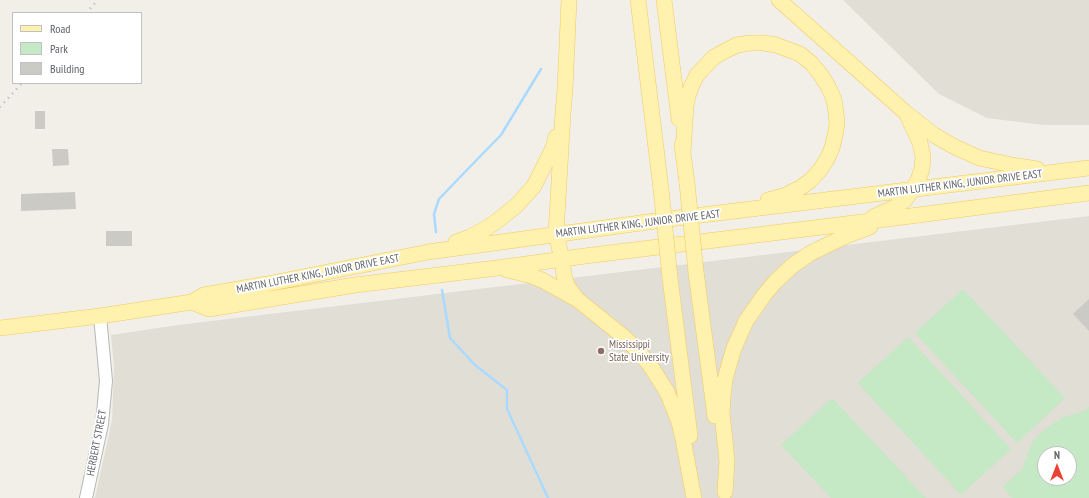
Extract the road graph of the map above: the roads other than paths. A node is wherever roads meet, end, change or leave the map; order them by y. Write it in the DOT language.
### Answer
graph roads {
  1 [pos="569,0"];
  2 [pos="638,0"];
  3 [pos="664,0"];
  4 [pos="779,0"];
  5 [pos="563,112"];
  6 [pos="906,113"];
  7 [pos="683,154"];
  8 [pos="1089,168"];
  9 [pos="1058,172"];
  10 [pos="913,189"];
  11 [pos="1089,193"];
  12 [pos="740,210"];
  13 [pos="895,218"];
  14 [pos="863,222"];
  15 [pos="556,234"];
  16 [pos="428,252"];
  17 [pos="562,259"];
  18 [pos="497,268"];
  19 [pos="578,300"];
  20 [pos="192,302"];
  21 [pos="100,316"];
  22 [pos="0,328"];
  23 [pos="726,495"];
  24 [pos="86,498"];
  25 [pos="694,498"];
  26 [pos="697,498"];
  1 -- 5 [label="main road"];
  2 -- 26 [label="main road, bridge"];
  3 -- 7 [label="main road"];
  4 -- 6 [label="main road"];
  5 -- 15 [label="main road"];
  5 -- 16 [label="main road"];
  6 -- 9 [label="main road"];
  6 -- 10 [label="main road"];
  7 -- 12 [label="main road"];
  7 -- 23 [label="main road, bridge"];
  8 -- 9 [label="main road, MARTIN LUTHER KING, JUNIOR DRIVE EAST"];
  9 -- 10 [label="main road, MARTIN LUTHER KING, JUNIOR DRIVE EAST"];
  10 -- 12 [label="main road, MARTIN LUTHER KING, JUNIOR DRIVE EAST"];
  10 -- 14 [label="main road"];
  11 -- 13 [label="main road, MARTIN LUTHER KING, JUNIOR DRIVE EAST"];
  12 -- 15 [label="main road, MARTIN LUTHER KING, JUNIOR DRIVE EAST"];
  13 -- 14 [label="main road, MARTIN LUTHER KING, JUNIOR DRIVE EAST"];
  13 -- 23 [label="main road"];
  14 -- 17 [label="main road, MARTIN LUTHER KING, JUNIOR DRIVE EAST"];
  15 -- 16 [label="main road, MARTIN LUTHER KING, JUNIOR DRIVE EAST"];
  15 -- 17 [label="main road"];
  16 -- 20 [label="main road, MARTIN LUTHER KING, JUNIOR DRIVE EAST"];
  17 -- 18 [label="main road, MARTIN LUTHER KING, JUNIOR DRIVE EAST"];
  17 -- 19 [label="main road"];
  18 -- 19 [label="main road"];
  18 -- 20 [label="main road, MARTIN LUTHER KING, JUNIOR DRIVE EAST"];
  19 -- 25 [label="main road"];
  20 -- 21 [label="main road, MARTIN LUTHER KING, JUNIOR DRIVE EAST"];
  21 -- 22 [label="main road, MARTIN LUTHER KING, JUNIOR DRIVE EAST"];
  21 -- 24 [label="street, HERBERT STREET"];
}
